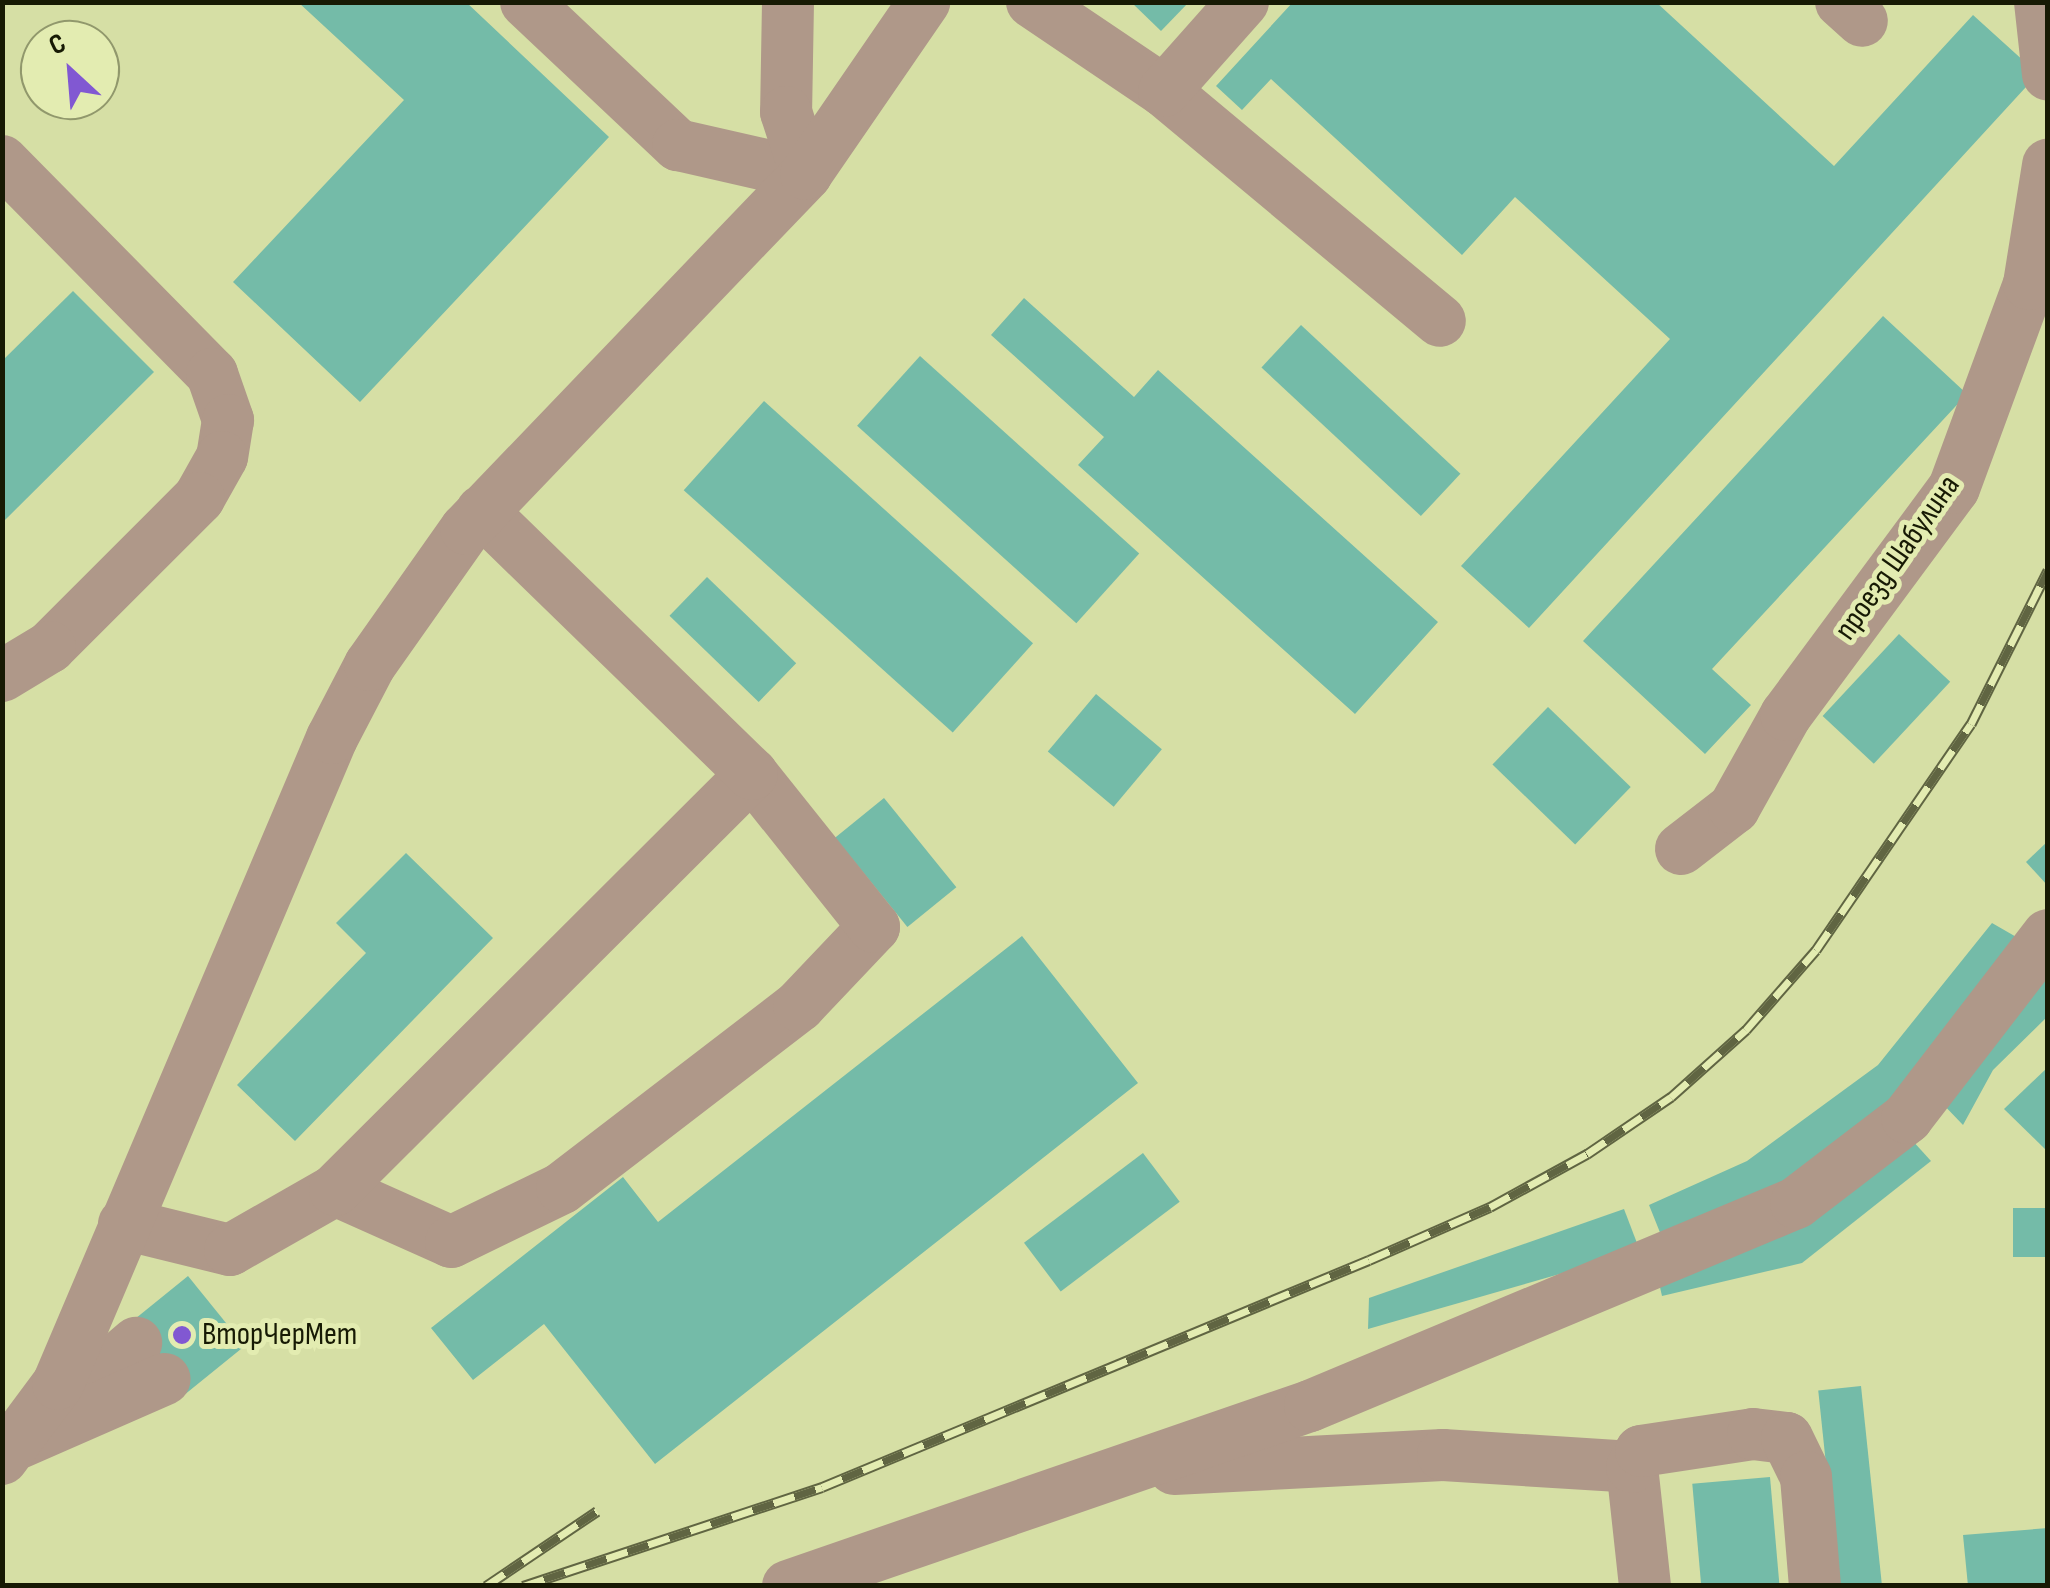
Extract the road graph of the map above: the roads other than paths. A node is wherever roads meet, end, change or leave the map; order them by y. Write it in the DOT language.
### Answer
graph roads {
  1 [pos="526,2"];
  2 [pos="788,2"];
  3 [pos="924,2"];
  4 [pos="1032,2"];
  5 [pos="1242,2"];
  6 [pos="2040,2"];
  7 [pos="2048,75"];
  8 [pos="1164,91"];
  9 [pos="3,158"];
  10 [pos="2048,165"];
  11 [pos="806,174"];
  12 [pos="1440,321"];
  13 [pos="482,512"];
  14 [pos="2,676"];
  15 [pos="752,774"];
  16 [pos="1681,849"];
  17 [pos="2048,935"];
  18 [pos="335,1190"];
  19 [pos="124,1224"];
  20 [pos="150,1361"];
  21 [pos="11,1451"];
  22 [pos="1632,1467"];
  23 [pos="1114,1471"];
  24 [pos="788,1586"];
  25 [pos="1645,1586"];
  26 [pos="1815,1586"];
  1 -- 11 [label="street"];
  2 -- 11 [label="street"];
  3 -- 11 [label="street"];
  4 -- 8 [label="street"];
  5 -- 8 [label="street"];
  6 -- 7 [label="street"];
  8 -- 12 [label="street"];
  9 -- 14 [label="street"];
  10 -- 16 [label="street, проезд Шабулина"];
  11 -- 13 [label="street"];
  13 -- 15 [label="street"];
  13 -- 19 [label="street"];
  15 -- 18 [label="street"];
  15 -- 18 [label="street"];
  17 -- 23 [label="street"];
  18 -- 19 [label="street"];
  19 -- 21 [label="street"];
  20 -- 21 [label="street"];
  22 -- 23 [label="street"];
  22 -- 25 [label="street"];
  22 -- 26 [label="street"];
  23 -- 24 [label="street"];
}
